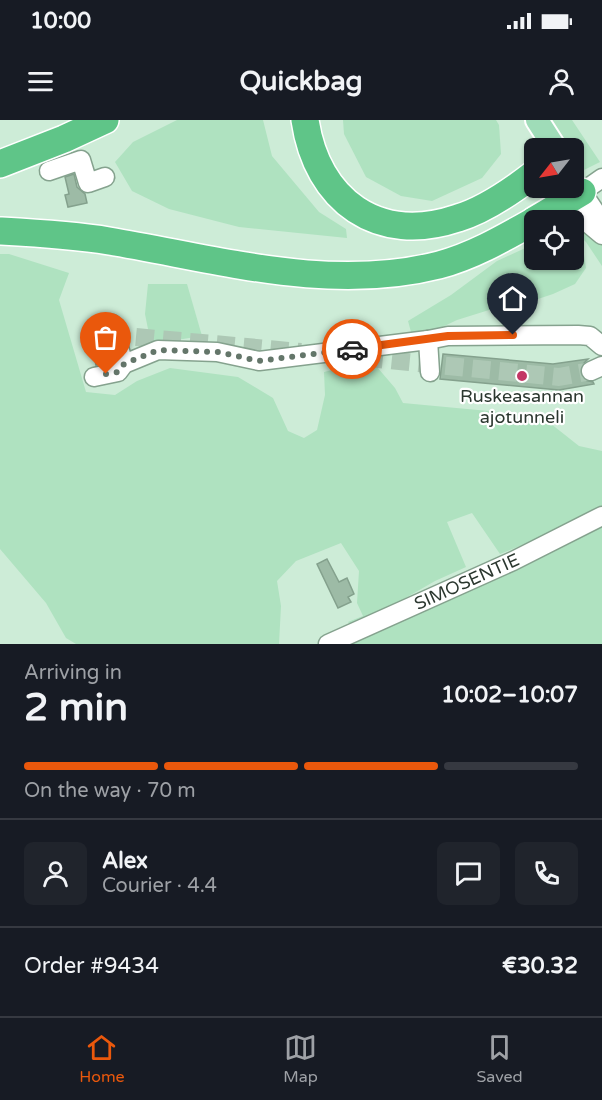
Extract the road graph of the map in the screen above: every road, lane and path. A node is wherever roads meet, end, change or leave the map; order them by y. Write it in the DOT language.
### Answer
graph roads {
  1 [pos="105,120"];
  2 [pos="305,120"];
  3 [pos="522,120"];
  4 [pos="537,120"];
  5 [pos="533,138"];
  6 [pos="549,138"];
  7 [pos="0,164"];
  8 [pos="49,171"];
  9 [pos="105,177"];
  10 [pos="524,181"];
  11 [pos="584,196"];
  12 [pos="564,198"];
  13 [pos="581,198"];
  14 [pos="548,210"];
  15 [pos="602,222"];
  16 [pos="524,227"];
  17 [pos="0,231"];
  18 [pos="602,235"];
  19 [pos="112,324"];
  20 [pos="428,340"];
  21 [pos="602,346"];
  22 [pos="124,364"];
  23 [pos="430,372"];
  24 [pos="94,377"];
  25 [pos="602,516"];
  26 [pos="328,644"];
  1 -- 7 [label="highway"];
  2 -- 10 [label="highway"];
  3 -- 5 [label="main road"];
  4 -- 6 [label="main road"];
  8 -- 9 [label="street"];
  11 -- 15 [label="street"];
  12 -- 14 [label="highway"];
  13 -- 18 [label="street"];
  16 -- 17 [label="highway"];
  19 -- 22 [label="street"];
  20 -- 21 [label="street"];
  20 -- 22 [label="street"];
  20 -- 23 [label="street"];
  22 -- 24 [label="street"];
  25 -- 26 [label="street, SIMOSENTIE"];
}
